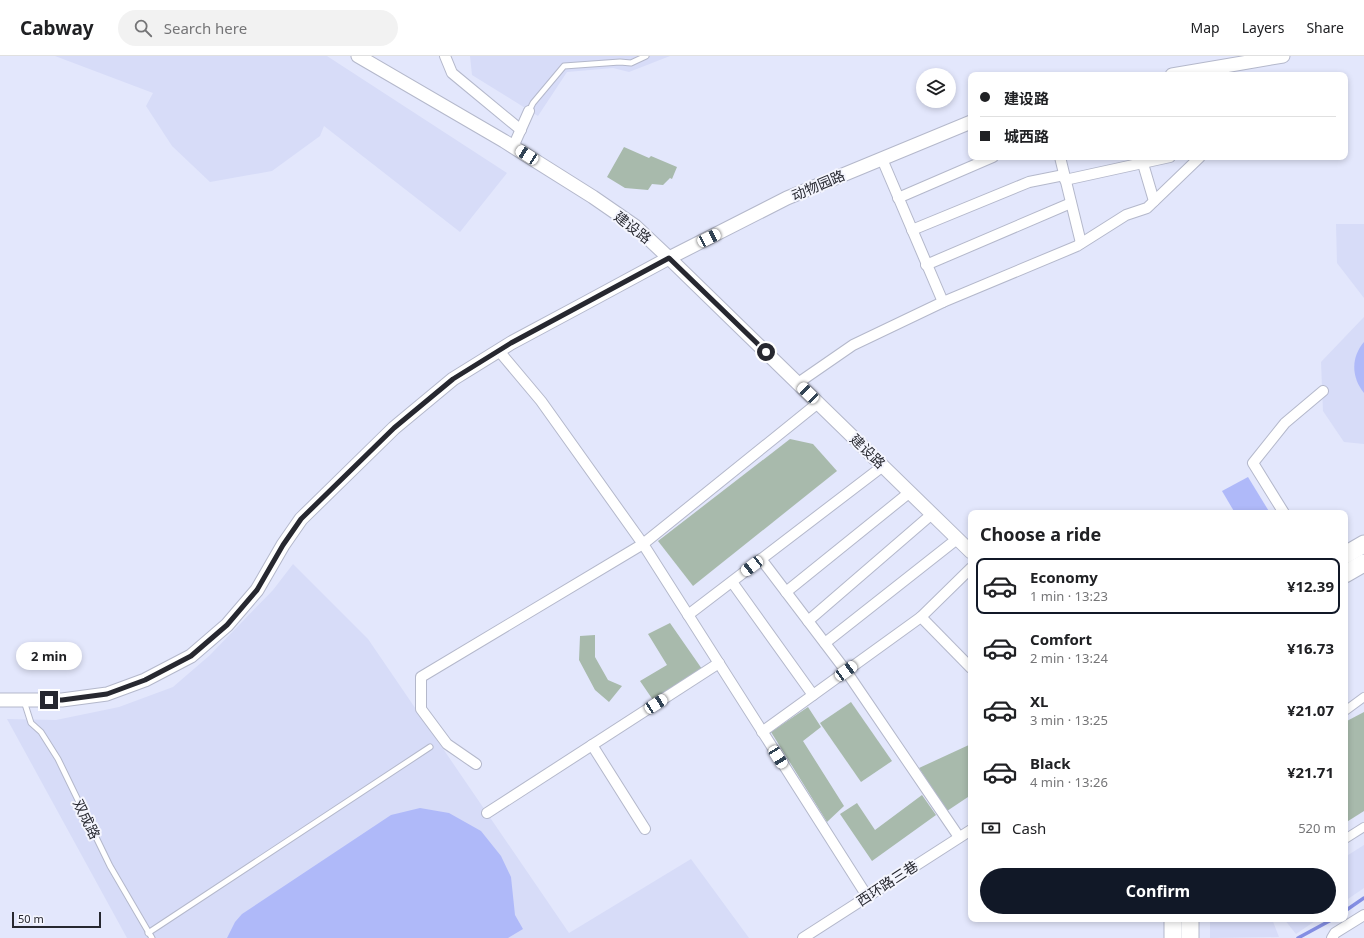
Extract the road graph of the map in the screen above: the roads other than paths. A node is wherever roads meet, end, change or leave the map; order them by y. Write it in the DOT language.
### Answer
graph roads {
  1 [pos="358,56"];
  2 [pos="445,56"];
  3 [pos="646,56"];
  4 [pos="1284,56"];
  5 [pos="1211,72"];
  6 [pos="529,111"];
  7 [pos="968,123"];
  8 [pos="521,130"];
  9 [pos="514,147"];
  10 [pos="882,159"];
  11 [pos="986,160"];
  12 [pos="1061,160"];
  13 [pos="1141,160"];
  14 [pos="1197,160"];
  15 [pos="1065,177"];
  16 [pos="898,198"];
  17 [pos="1154,201"];
  18 [pos="1071,203"];
  19 [pos="912,230"];
  20 [pos="1081,243"];
  21 [pos="669,258"];
  22 [pos="926,265"];
  23 [pos="943,302"];
  24 [pos="499,351"];
  25 [pos="798,383"];
  26 [pos="1322,391"];
  27 [pos="818,403"];
  28 [pos="884,466"];
  29 [pos="910,492"];
  30 [pos="1282,510"];
  31 [pos="932,514"];
  32 [pos="957,539"];
  33 [pos="643,544"];
  34 [pos="1364,544"];
  35 [pos="968,549"];
  36 [pos="1348,553"];
  37 [pos="762,559"];
  38 [pos="1364,563"];
  39 [pos="968,571"];
  40 [pos="1348,572"];
  41 [pos="732,582"];
  42 [pos="786,592"];
  43 [pos="688,615"];
  44 [pos="921,617"];
  45 [pos="808,621"];
  46 [pos="825,643"];
  47 [pos="719,663"];
  48 [pos="968,665"];
  49 [pos="846,671"];
  50 [pos="813,695"];
  51 [pos="1364,697"];
  52 [pos="0,700"];
  53 [pos="23,700"];
  54 [pos="1348,709"];
  55 [pos="762,732"];
  56 [pos="592,745"];
  57 [pos="430,747"];
  58 [pos="476,764"];
  59 [pos="487,813"];
  60 [pos="1364,827"];
  61 [pos="645,829"];
  62 [pos="968,832"];
  63 [pos="959,837"];
  64 [pos="1348,837"];
  65 [pos="867,896"];
  66 [pos="1364,915"];
  67 [pos="1173,922"];
  68 [pos="1190,922"];
  69 [pos="150,936"];
  70 [pos="803,938"];
  71 [pos="1173,938"];
  72 [pos="1190,938"];
  73 [pos="1332,938"];
  1 -- 9 [label="street, 建设路"];
  2 -- 8 [label="street"];
  3 -- 6 [label="lane"];
  4 -- 5 [label="street"];
  6 -- 8 [label="street"];
  7 -- 10 [label="street, 动物园路"];
  8 -- 9 [label="street"];
  9 -- 21 [label="street, 建设路"];
  10 -- 16 [label="street"];
  10 -- 21 [label="street, 动物园路"];
  11 -- 16 [label="street"];
  12 -- 15 [label="street"];
  13 -- 15 [label="street"];
  13 -- 17 [label="street"];
  14 -- 17 [label="street"];
  15 -- 18 [label="street"];
  15 -- 19 [label="street"];
  16 -- 19 [label="street"];
  17 -- 20 [label="street"];
  18 -- 20 [label="street"];
  18 -- 22 [label="street"];
  19 -- 22 [label="street"];
  20 -- 23 [label="street"];
  21 -- 24 [label="street, 动物园路"];
  21 -- 25 [label="street, 建设路"];
  22 -- 23 [label="street"];
  23 -- 25 [label="street"];
  24 -- 33 [label="street"];
  24 -- 53 [label="street, 动物园路"];
  25 -- 27 [label="street, 建设路"];
  26 -- 30 [label="street"];
  27 -- 28 [label="street, 建设路"];
  27 -- 33 [label="street"];
  28 -- 29 [label="street, 建设路"];
  28 -- 37 [label="street"];
  29 -- 31 [label="street, 建设路"];
  29 -- 42 [label="street"];
  31 -- 32 [label="street, 建设路"];
  31 -- 45 [label="street"];
  32 -- 35 [label="street, 建设路"];
  32 -- 46 [label="street"];
  33 -- 43 [label="street"];
  33 -- 58 [label="street"];
  34 -- 36 [label="highway"];
  37 -- 41 [label="street"];
  37 -- 42 [label="street"];
  38 -- 40 [label="highway"];
  39 -- 44 [label="street"];
  41 -- 43 [label="street"];
  41 -- 50 [label="street"];
  42 -- 45 [label="street"];
  43 -- 47 [label="street"];
  44 -- 48 [label="street"];
  44 -- 49 [label="street"];
  45 -- 46 [label="street"];
  46 -- 49 [label="street"];
  47 -- 55 [label="street"];
  47 -- 56 [label="street"];
  49 -- 50 [label="street"];
  49 -- 63 [label="street"];
  50 -- 55 [label="street"];
  51 -- 54 [label="street"];
  52 -- 53 [label="street, 动物园路"];
  53 -- 69 [label="lane, 双成路"];
  55 -- 65 [label="street"];
  56 -- 59 [label="street"];
  56 -- 61 [label="street"];
  57 -- 69 [label="lane"];
  60 -- 64 [label="street"];
  62 -- 63 [label="street, 西环路三巷"];
  63 -- 65 [label="street, 西环路三巷"];
  65 -- 70 [label="street, 西环路三巷"];
  66 -- 73 [label="street"];
  67 -- 71 [label="highway"];
  68 -- 72 [label="highway"];
}
